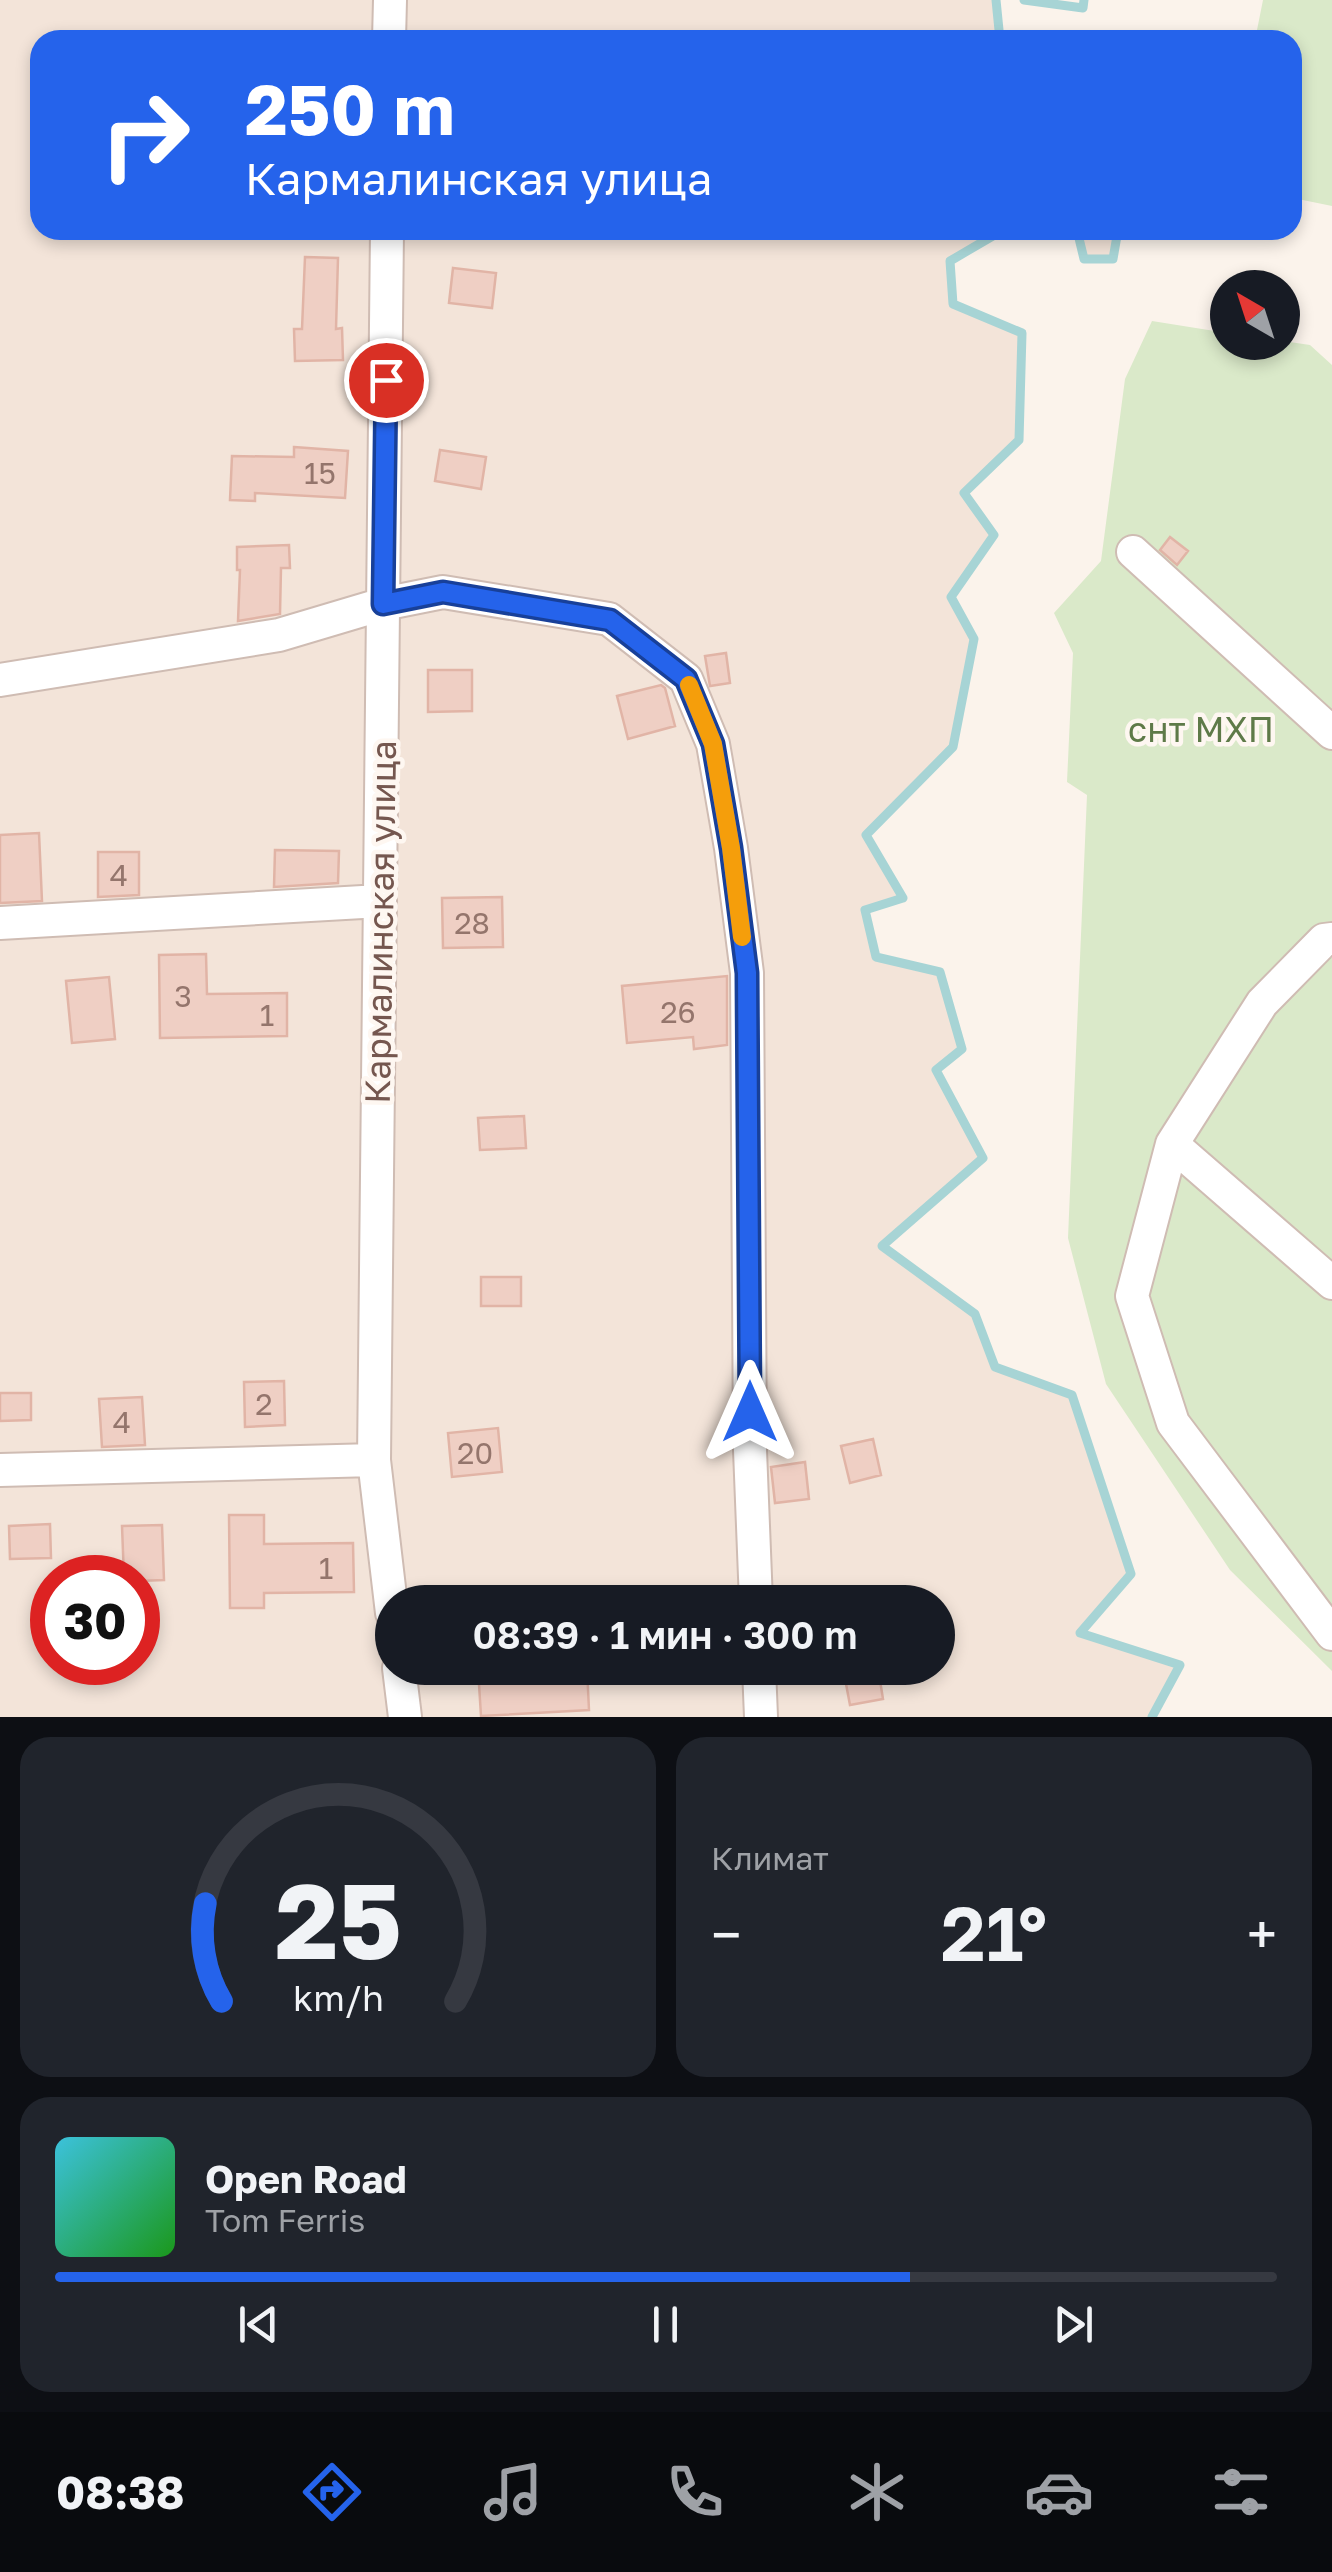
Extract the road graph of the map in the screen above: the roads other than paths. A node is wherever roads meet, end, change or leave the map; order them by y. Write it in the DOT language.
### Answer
graph roads {
  1 [pos="390,0"];
  2 [pos="389,30"];
  3 [pos="387,240"];
  4 [pos="1133,552"];
  5 [pos="383,604"];
  6 [pos="0,680"];
  7 [pos="1332,733"];
  8 [pos="380,901"];
  9 [pos="0,923"];
  10 [pos="1332,939"];
  11 [pos="1172,1144"];
  12 [pos="1332,1283"];
  13 [pos="374,1460"];
  14 [pos="0,1470"];
  15 [pos="389,1585"];
  16 [pos="755,1585"];
  17 [pos="1332,1634"];
  18 [pos="401,1685"];
  19 [pos="760,1685"];
  20 [pos="405,1717"];
  21 [pos="762,1717"];
  1 -- 2 [label="street"];
  3 -- 5 [label="street, Кармалинская улица"];
  4 -- 7 [label="street"];
  5 -- 6 [label="street"];
  5 -- 8 [label="street, Кармалинская улица"];
  5 -- 16 [label="street"];
  8 -- 9 [label="street"];
  8 -- 13 [label="street, Кармалинская улица"];
  10 -- 11 [label="street"];
  11 -- 12 [label="street"];
  11 -- 17 [label="street"];
  13 -- 14 [label="street"];
  13 -- 15 [label="street, Кармалинская улица"];
  18 -- 20 [label="street"];
  19 -- 21 [label="street"];
}
